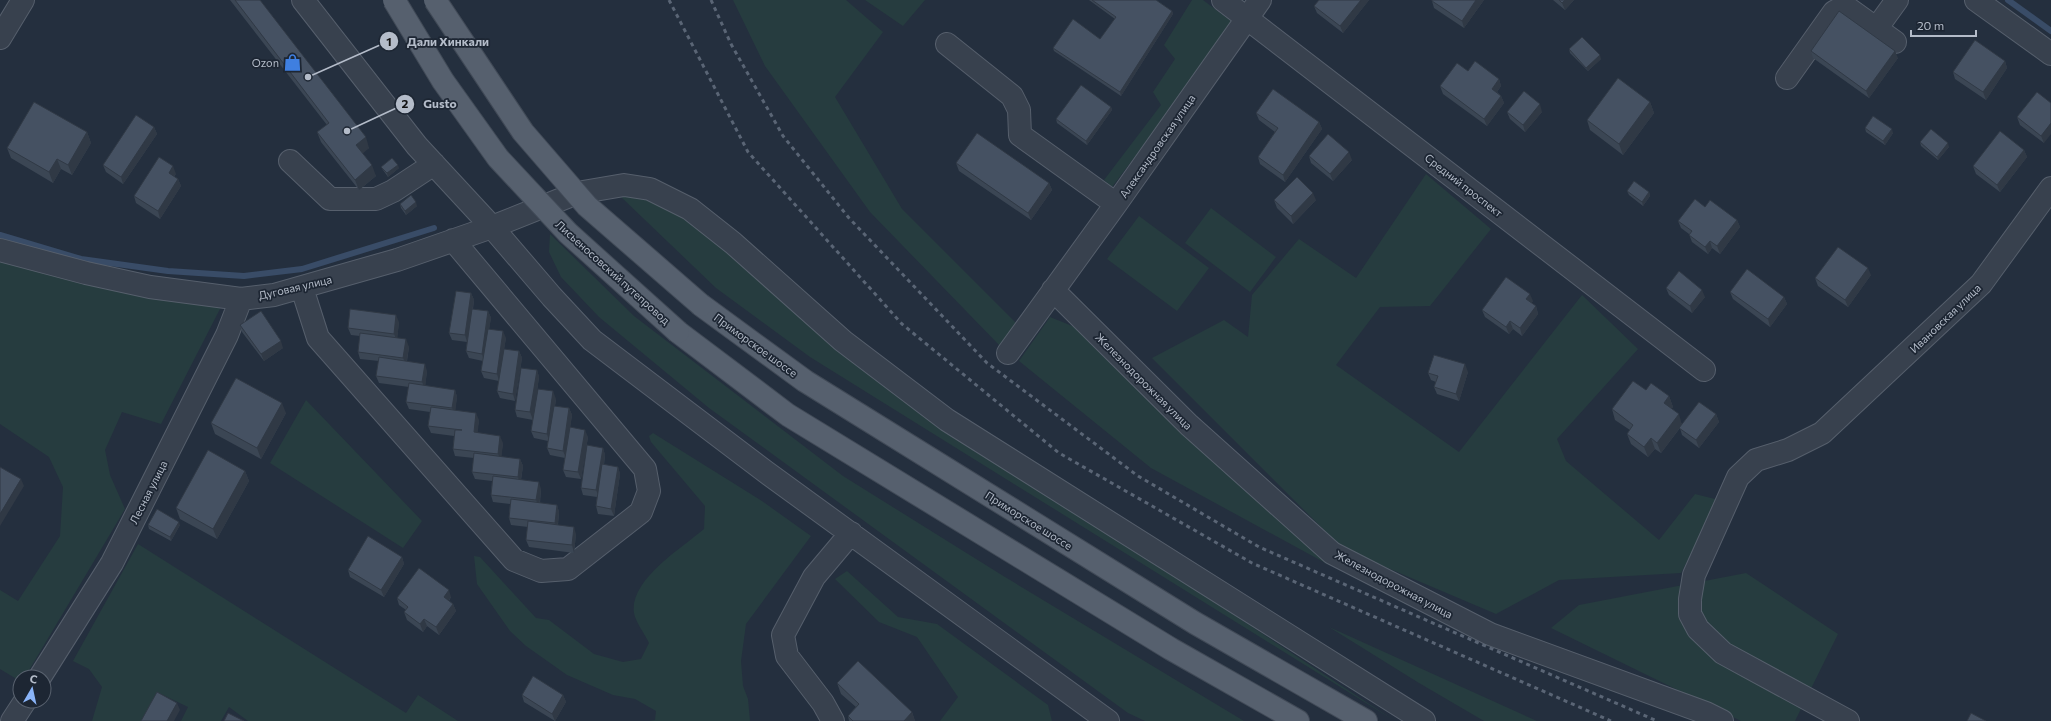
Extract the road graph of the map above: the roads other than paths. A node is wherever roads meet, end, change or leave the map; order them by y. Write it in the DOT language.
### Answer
graph roads {
  1 [pos="23,0"];
  2 [pos="303,0"];
  3 [pos="394,0"];
  4 [pos="435,0"];
  5 [pos="1223,0"];
  6 [pos="1260,0"];
  7 [pos="1897,0"];
  8 [pos="1976,0"];
  9 [pos="1248,18"];
  10 [pos="1876,29"];
  11 [pos="0,38"];
  12 [pos="1895,42"];
  13 [pos="947,44"];
  14 [pos="2051,54"];
  15 [pos="1787,78"];
  16 [pos="290,161"];
  17 [pos="434,164"];
  18 [pos="2051,188"];
  19 [pos="1116,204"];
  20 [pos="492,227"];
  21 [pos="453,240"];
  22 [pos="0,250"];
  23 [pos="302,288"];
  24 [pos="1053,290"];
  25 [pos="241,299"];
  26 [pos="1008,353"];
  27 [pos="1704,370"];
  28 [pos="851,532"];
  29 [pos="45,669"];
  30 [pos="833,721"];
  31 [pos="1108,721"];
  32 [pos="1298,721"];
  33 [pos="1366,721"];
  34 [pos="1424,721"];
  35 [pos="1722,721"];
  36 [pos="1848,721"];
  1 -- 11 [label="street"];
  2 -- 17 [label="street"];
  3 -- 32 [label="main road, Лисьеносовский путепровод, bridge"];
  4 -- 33 [label="main road, Приморское шоссе, bridge"];
  5 -- 9 [label="street, Средний проспект"];
  6 -- 9 [label="street, Александровская улица"];
  7 -- 10 [label="street"];
  8 -- 14 [label="street"];
  9 -- 19 [label="street, Александровская улица"];
  9 -- 27 [label="street, Средний проспект"];
  10 -- 12 [label="street"];
  10 -- 15 [label="street"];
  13 -- 19 [label="street"];
  16 -- 17 [label="street"];
  17 -- 20 [label="street"];
  18 -- 36 [label="street, Ивановская улица"];
  19 -- 24 [label="street, Александровская улица"];
  20 -- 21 [label="street, Дуговая улица"];
  20 -- 28 [label="street"];
  20 -- 34 [label="street, Дуговая улица"];
  21 -- 23 [label="street, Дуговая улица"];
  21 -- 23 [label="street"];
  22 -- 25 [label="street, Дуговая улица"];
  23 -- 25 [label="street, Дуговая улица"];
  24 -- 26 [label="street, Александровская улица"];
  24 -- 35 [label="street, Железнодорожная улица"];
  25 -- 29 [label="street, Лесная улица"];
  28 -- 30 [label="street"];
  28 -- 31 [label="street"];
}
